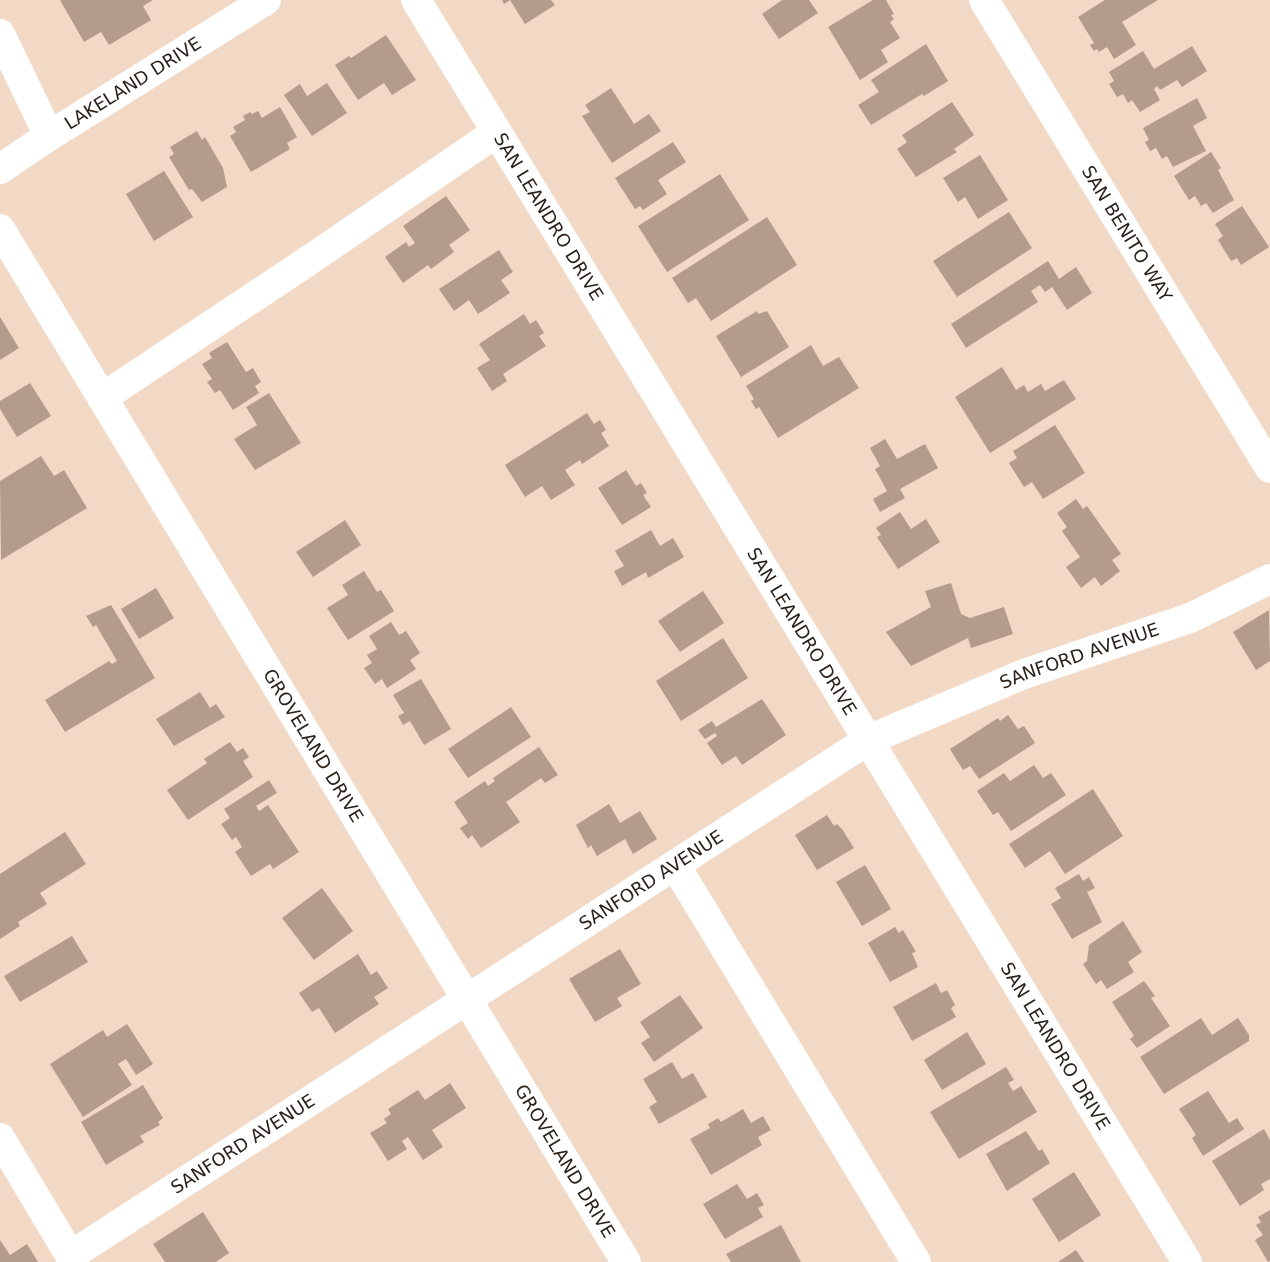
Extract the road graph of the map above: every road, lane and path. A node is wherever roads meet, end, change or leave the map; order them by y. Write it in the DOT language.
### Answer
graph roads {
  1 [pos="416,0"];
  2 [pos="984,0"];
  3 [pos="247,5"];
  4 [pos="0,34"];
  5 [pos="497,132"];
  6 [pos="49,136"];
  7 [pos="0,169"];
  8 [pos="0,229"];
  9 [pos="102,398"];
  10 [pos="1270,468"];
  11 [pos="1270,579"];
  12 [pos="868,740"];
  13 [pos="675,865"];
  14 [pos="466,1000"];
  15 [pos="0,1138"];
  16 [pos="72,1259"];
  17 [pos="626,1262"];
  18 [pos="916,1262"];
  19 [pos="1187,1262"];
  1 -- 5 [label="street, SAN LEANDRO DRIVE"];
  2 -- 10 [label="street, SAN BENITO WAY"];
  3 -- 6 [label="street, LAKELAND DRIVE"];
  4 -- 6 [label="street"];
  5 -- 9 [label="street"];
  5 -- 12 [label="street, SAN LEANDRO DRIVE"];
  6 -- 7 [label="street, LAKELAND DRIVE"];
  8 -- 9 [label="street, GROVELAND DRIVE"];
  9 -- 14 [label="street, GROVELAND DRIVE"];
  11 -- 12 [label="street, SANFORD AVENUE"];
  12 -- 13 [label="street, SANFORD AVENUE"];
  12 -- 19 [label="street, SAN LEANDRO DRIVE"];
  13 -- 14 [label="street, SANFORD AVENUE"];
  13 -- 18 [label="street"];
  14 -- 16 [label="street, SANFORD AVENUE"];
  14 -- 17 [label="street, GROVELAND DRIVE"];
  15 -- 16 [label="street"];
}
